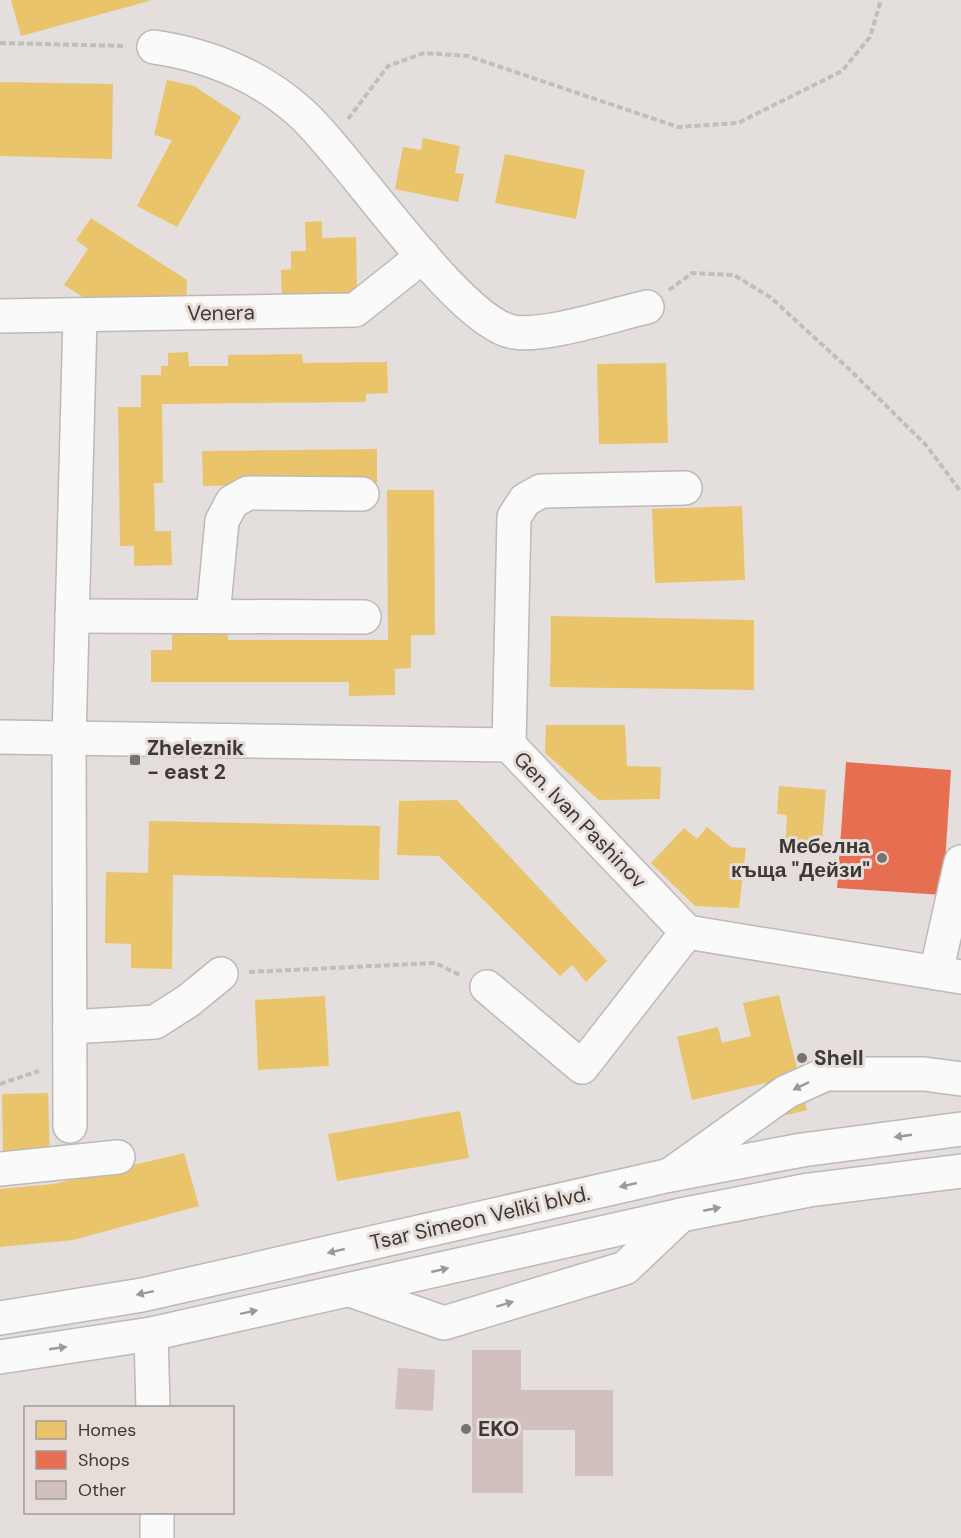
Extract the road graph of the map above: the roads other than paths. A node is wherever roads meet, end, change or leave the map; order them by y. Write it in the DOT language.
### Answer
graph roads {
  1 [pos="154,47"];
  2 [pos="423,256"];
  3 [pos="647,307"];
  4 [pos="0,316"];
  5 [pos="80,317"];
  6 [pos="685,488"];
  7 [pos="362,494"];
  8 [pos="72,616"];
  9 [pos="213,616"];
  10 [pos="364,617"];
  11 [pos="0,737"];
  12 [pos="69,739"];
  13 [pos="509,745"];
  14 [pos="961,862"];
  15 [pos="687,932"];
  16 [pos="221,974"];
  17 [pos="949,975"];
  18 [pos="487,987"];
  19 [pos="70,1027"];
  20 [pos="961,1079"];
  21 [pos="70,1126"];
  22 [pos="961,1129"];
  23 [pos="118,1157"];
  24 [pos="0,1169"];
  25 [pos="961,1171"];
  26 [pos="670,1175"];
  27 [pos="681,1215"];
  28 [pos="350,1290"];
  29 [pos="0,1318"];
  30 [pos="151,1334"];
  31 [pos="0,1357"];
  32 [pos="153,1406"];
  33 [pos="157,1514"];
  34 [pos="157,1538"];
  1 -- 2 [label="street"];
  2 -- 3 [label="street"];
  2 -- 5 [label="street, Venera"];
  4 -- 5 [label="street, Venera"];
  5 -- 8 [label="street"];
  6 -- 13 [label="street"];
  7 -- 9 [label="street"];
  8 -- 9 [label="street"];
  8 -- 12 [label="street"];
  9 -- 10 [label="street"];
  11 -- 12 [label="street, Gen. Ivan Pashinov"];
  12 -- 13 [label="street, Gen. Ivan Pashinov"];
  12 -- 19 [label="street"];
  13 -- 15 [label="street, Gen. Ivan Pashinov"];
  14 -- 17 [label="street"];
  15 -- 17 [label="street"];
  15 -- 18 [label="street"];
  16 -- 19 [label="street"];
  19 -- 21 [label="street"];
  20 -- 26 [label="street, one-way"];
  22 -- 26 [label="street, Tsar Simeon Veliki blvd., one-way"];
  23 -- 24 [label="street"];
  27 -- 25 [label="street, Tsar Simeon Veliki blvd., one-way"];
  26 -- 29 [label="street, Tsar Simeon Veliki blvd., one-way"];
  28 -- 27 [label="street, Tsar Simeon Veliki blvd., one-way"];
  28 -- 27 [label="street, one-way"];
  30 -- 28 [label="street, Tsar Simeon Veliki blvd., one-way"];
  31 -- 30 [label="street, Tsar Simeon Veliki blvd., one-way"];
  30 -- 32 [label="street"];
  33 -- 34 [label="street"];
}
